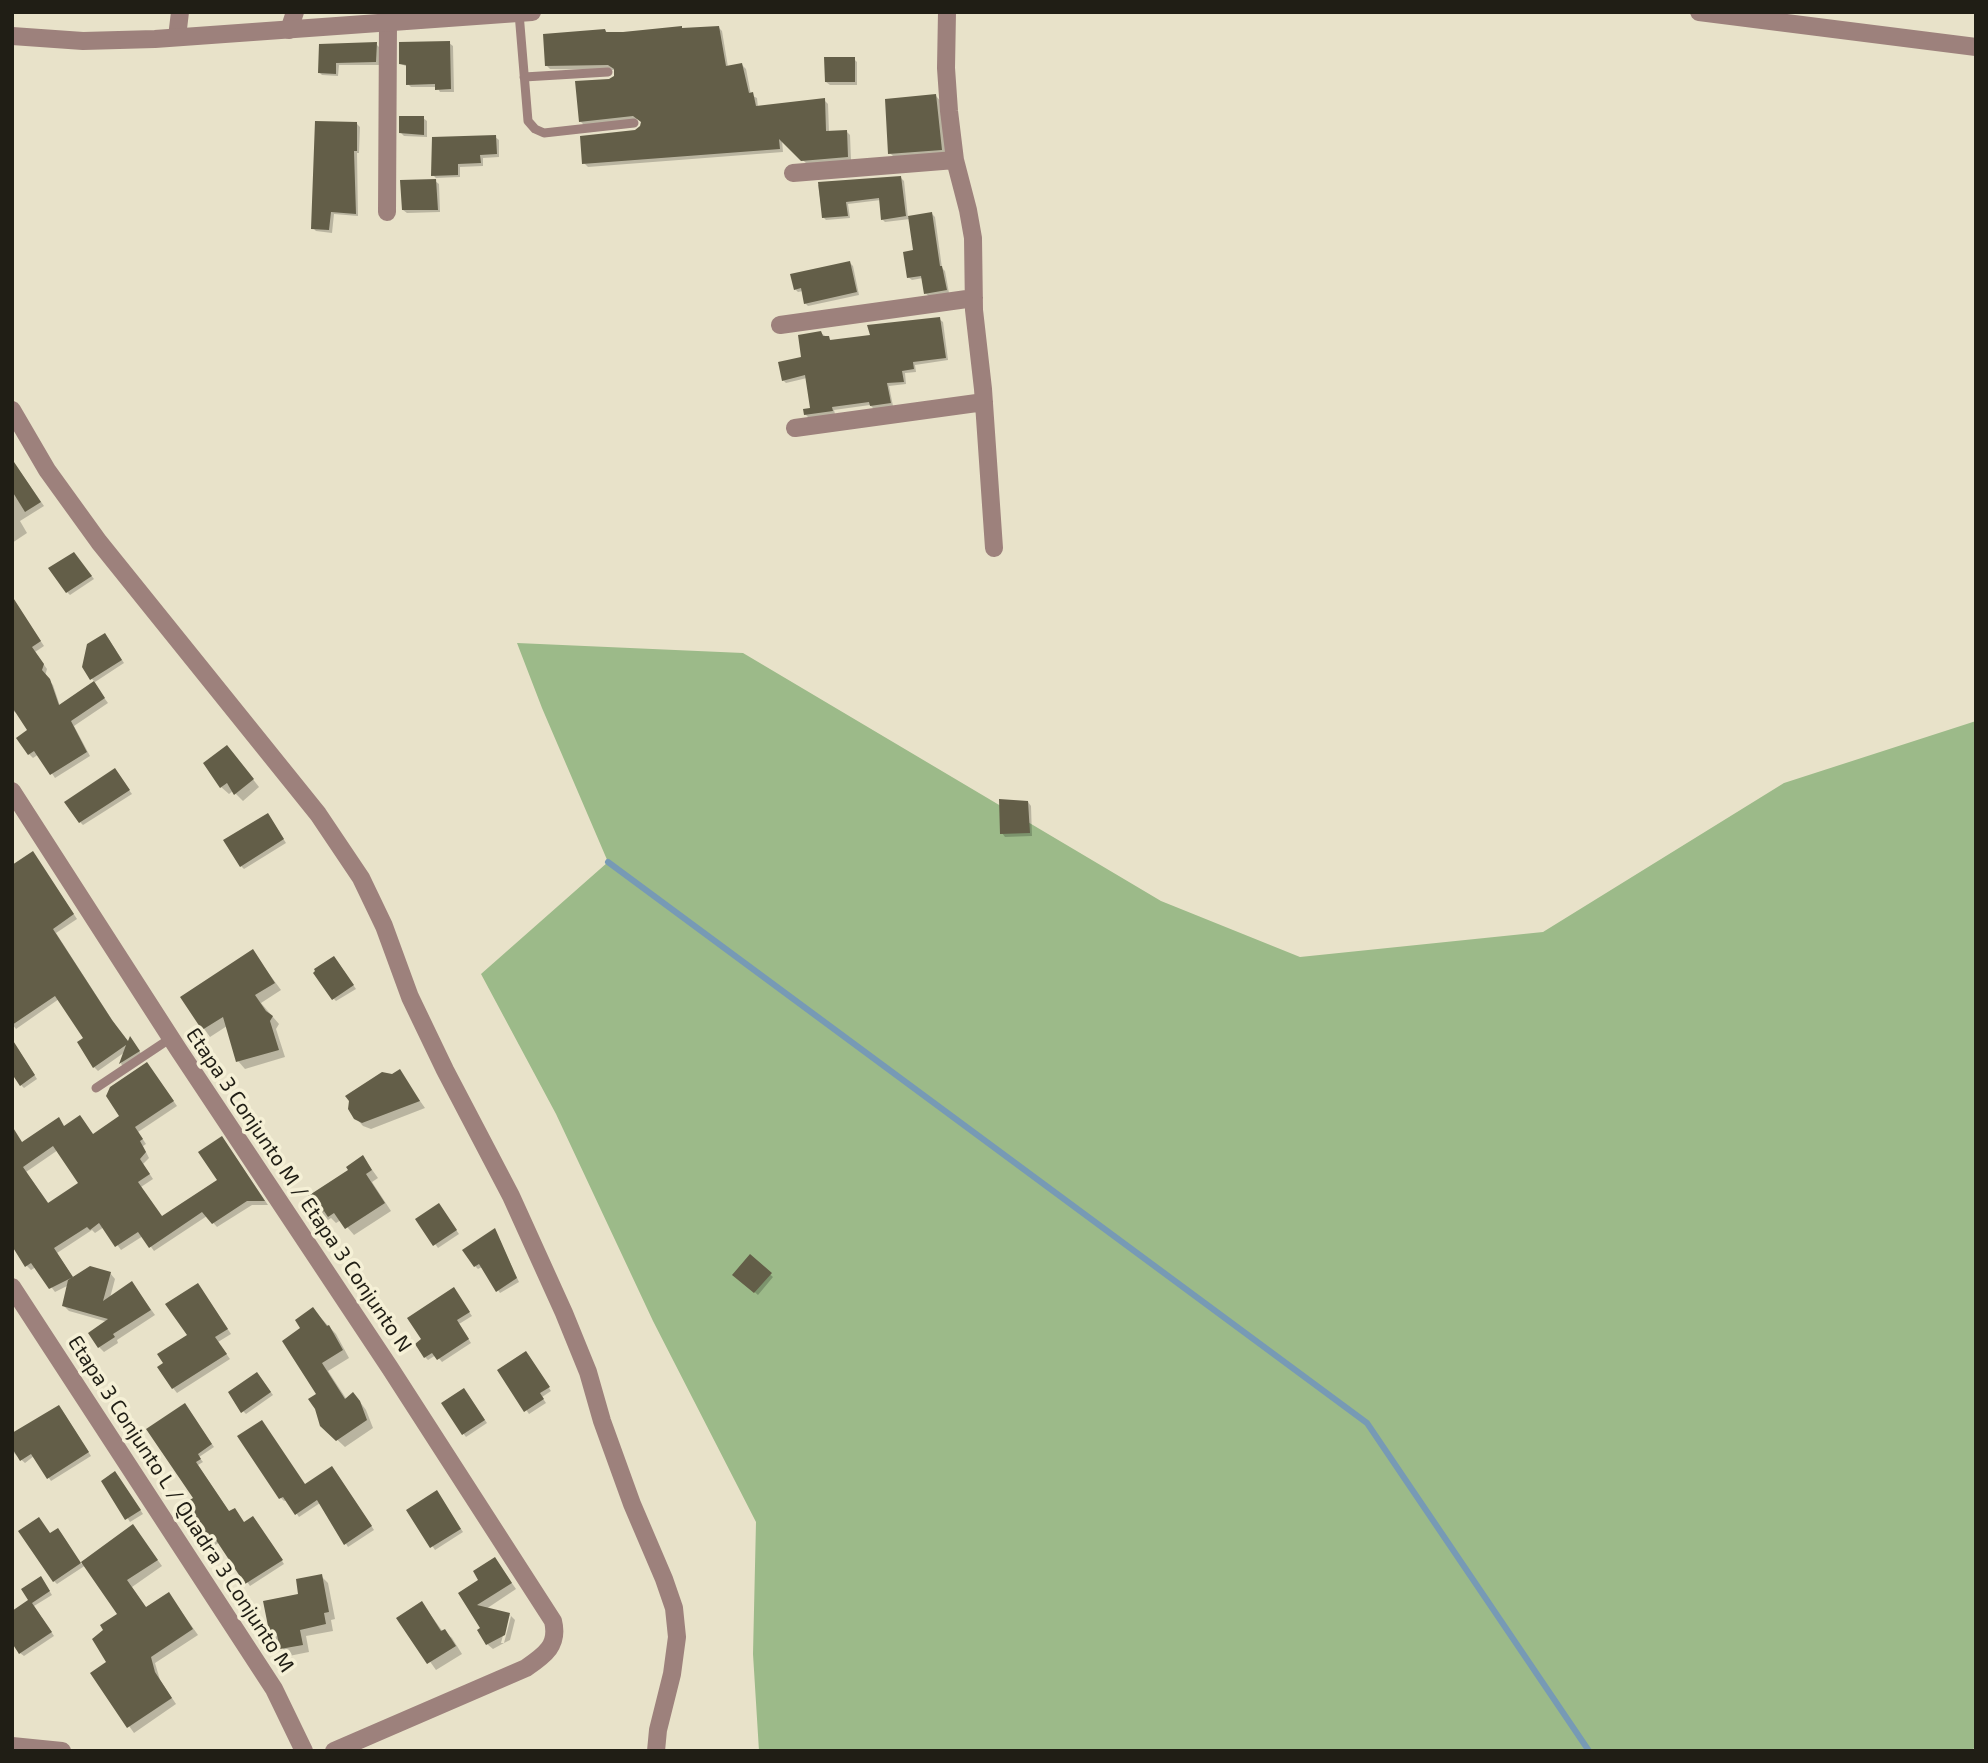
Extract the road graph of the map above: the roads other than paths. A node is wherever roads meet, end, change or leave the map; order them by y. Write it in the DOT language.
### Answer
graph roads {
  1 [pos="180,12"];
  2 [pos="295,12"];
  3 [pos="532,12"];
  4 [pos="947,12"];
  5 [pos="1699,12"];
  6 [pos="498,13"];
  7 [pos="519,13"];
  8 [pos="431,15"];
  9 [pos="1774,17"];
  10 [pos="388,22"];
  11 [pos="289,30"];
  12 [pos="12,36"];
  13 [pos="177,37"];
  14 [pos="1976,47"];
  15 [pos="608,72"];
  16 [pos="524,77"];
  17 [pos="634,123"];
  18 [pos="955,160"];
  19 [pos="793,173"];
  20 [pos="387,212"];
  21 [pos="974,298"];
  22 [pos="780,325"];
  23 [pos="984,402"];
  24 [pos="12,410"];
  25 [pos="795,428"];
  26 [pos="994,548"];
  27 [pos="12,791"];
  28 [pos="171,1038"];
  29 [pos="96,1088"];
  30 [pos="12,1287"];
  31 [pos="12,1746"];
  32 [pos="62,1751"];
  33 [pos="304,1751"];
  34 [pos="334,1751"];
  35 [pos="656,1751"];
  1 -- 13 [label="street"];
  2 -- 11 [label="street"];
  3 -- 7 [label="street"];
  4 -- 18 [label="street"];
  5 -- 9 [label="street"];
  6 -- 7 [label="street"];
  6 -- 8 [label="street"];
  7 -- 16 [label="lane"];
  8 -- 10 [label="street"];
  9 -- 14 [label="street"];
  10 -- 11 [label="street"];
  10 -- 20 [label="street"];
  11 -- 13 [label="street"];
  12 -- 13 [label="street"];
  15 -- 16 [label="lane"];
  16 -- 17 [label="lane"];
  18 -- 19 [label="street"];
  18 -- 21 [label="street"];
  21 -- 22 [label="street"];
  21 -- 23 [label="street"];
  23 -- 25 [label="street"];
  23 -- 26 [label="street"];
  24 -- 35 [label="street"];
  27 -- 28 [label="street, Etapa 3 Conjunto M / Etapa 3 Conjunto N"];
  28 -- 29 [label="lane"];
  28 -- 34 [label="street, Etapa 3 Conjunto M / Etapa 3 Conjunto N"];
  30 -- 33 [label="street, Etapa 3 Conjunto L / Quadra 3 Conjunto M"];
  31 -- 32 [label="street"];
}
